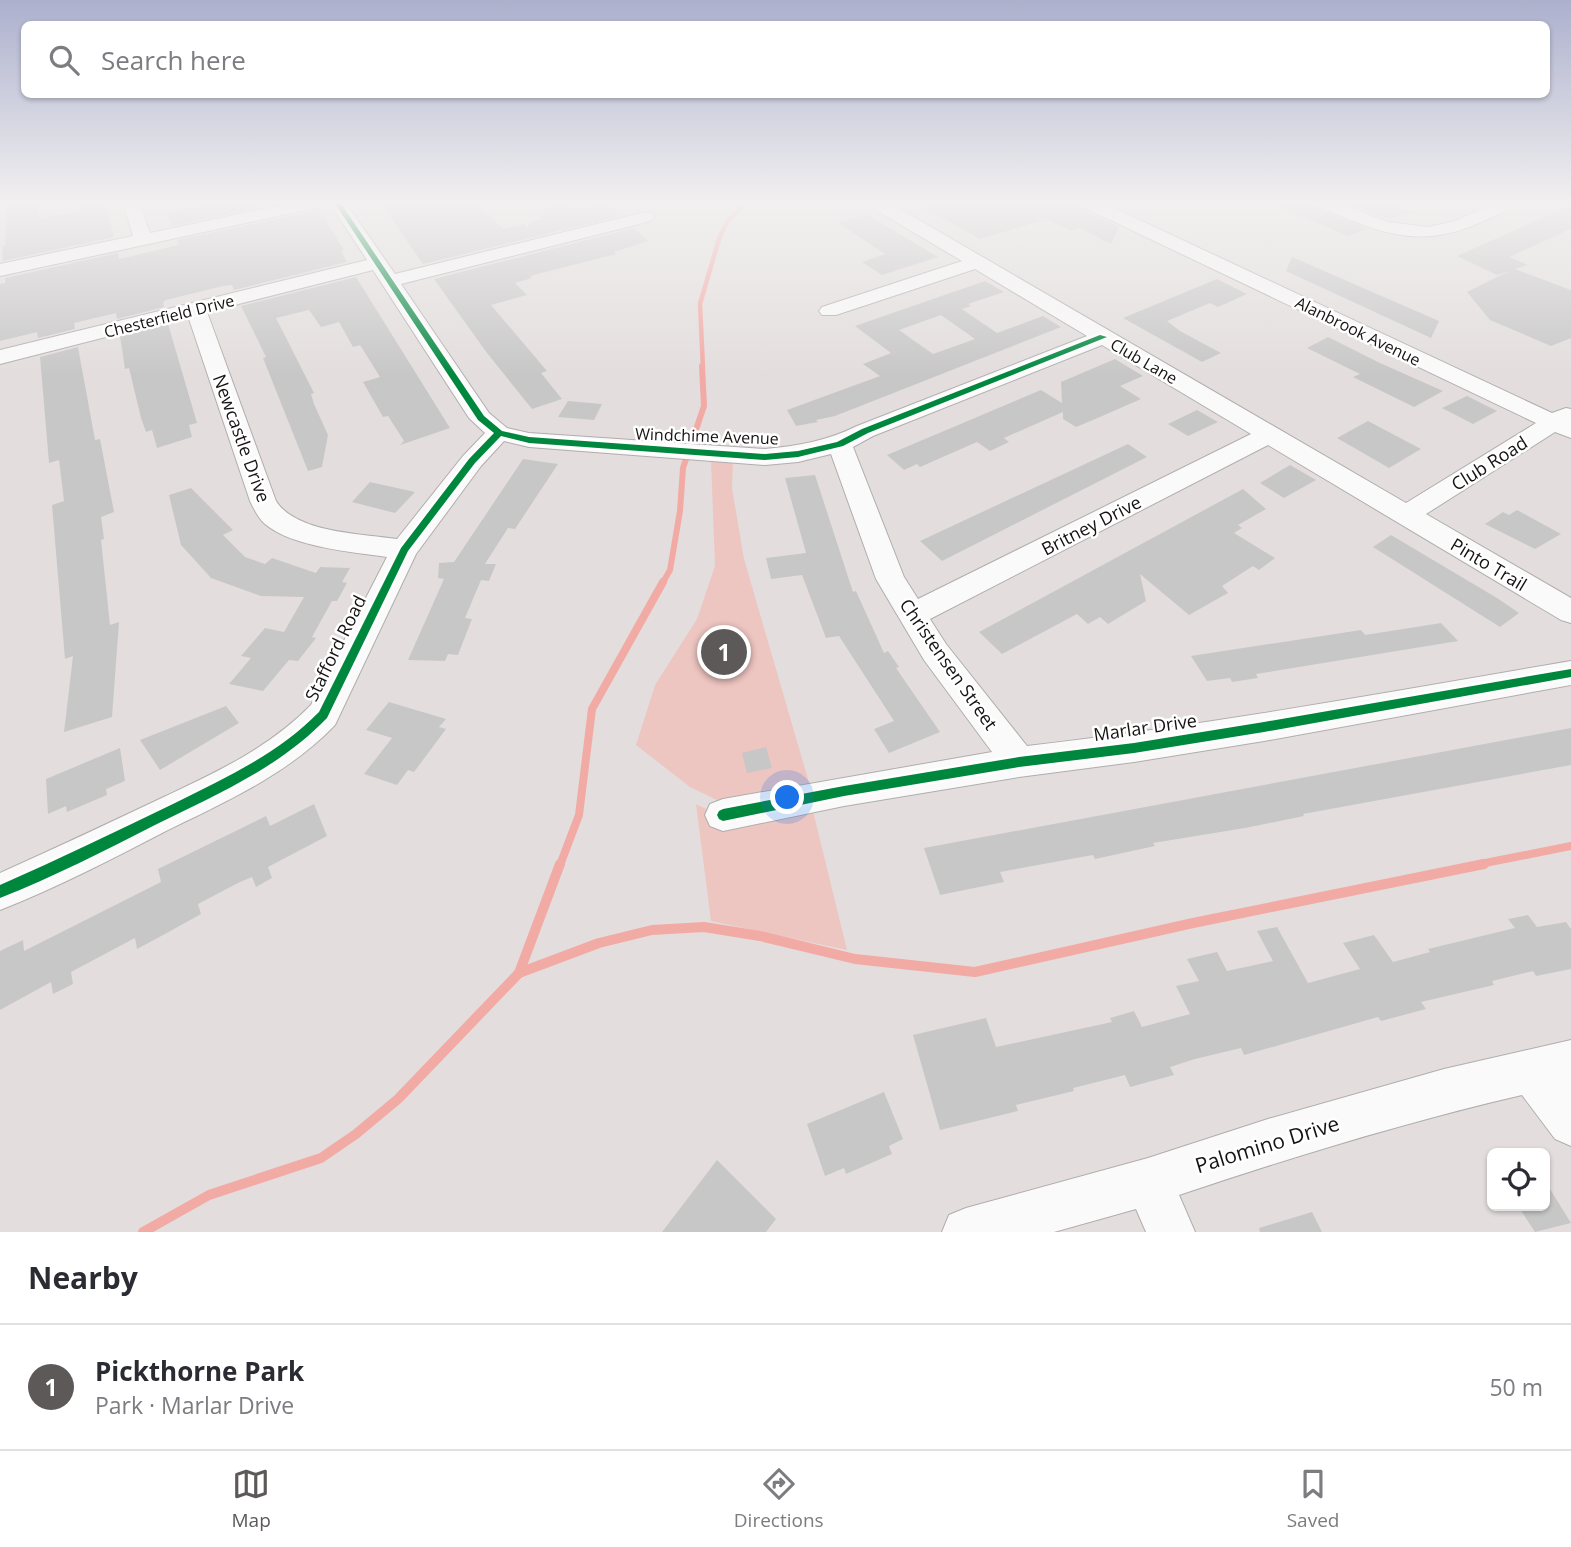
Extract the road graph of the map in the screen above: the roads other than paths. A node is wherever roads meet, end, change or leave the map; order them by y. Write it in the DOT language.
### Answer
graph roads {
  1 [pos="48,259"];
  2 [pos="376,259"];
  3 [pos="443,259"];
  4 [pos="973,259"];
  5 [pos="1212,259"];
  6 [pos="977,262"];
  7 [pos="0,270"];
  8 [pos="384,272"];
  9 [pos="196,310"];
  10 [pos="829,311"];
  11 [pos="1103,337"];
  12 [pos="0,357"];
  13 [pos="1565,422"];
  14 [pos="499,433"];
  15 [pos="1270,434"];
  16 [pos="840,444"];
  17 [pos="1406,515"];
  18 [pos="404,550"];
  19 [pos="1571,612"];
  20 [pos="912,615"];
  21 [pos="1571,673"];
  22 [pos="1019,762"];
  23 [pos="723,815"];
  24 [pos="0,892"];
  25 [pos="1552,1067"];
  26 [pos="1571,1122"];
  27 [pos="1148,1182"];
  28 [pos="966,1232"];
  29 [pos="1171,1232"];
  1 -- 7 [label="street"];
  2 -- 8 [label="street"];
  3 -- 8 [label="street, Chesterfield Drive"];
  4 -- 6 [label="street, Club Lane"];
  5 -- 13 [label="street, Alanbrook Avenue"];
  6 -- 10 [label="street"];
  6 -- 11 [label="street, Club Lane"];
  8 -- 9 [label="street, Chesterfield Drive"];
  8 -- 14 [label="street"];
  9 -- 12 [label="street, Chesterfield Drive"];
  9 -- 18 [label="street, Newcastle Drive"];
  11 -- 15 [label="street, Club Lane"];
  11 -- 16 [label="street, Windchime Avenue"];
  13 -- 17 [label="street, Club Road"];
  14 -- 16 [label="street, Windchime Avenue"];
  14 -- 18 [label="street, Stafford Road"];
  15 -- 17 [label="street, Club Lane"];
  15 -- 20 [label="street, Britney Drive"];
  16 -- 20 [label="street, Christensen Street"];
  17 -- 19 [label="street, Pinto Trail"];
  18 -- 24 [label="street, Stafford Road"];
  20 -- 22 [label="street, Christensen Street"];
  21 -- 22 [label="street, Marlar Drive"];
  22 -- 23 [label="street, Marlar Drive"];
  25 -- 26 [label="street"];
  25 -- 27 [label="street, Palomino Drive"];
  27 -- 28 [label="street, Palomino Drive"];
  27 -- 29 [label="street"];
}
